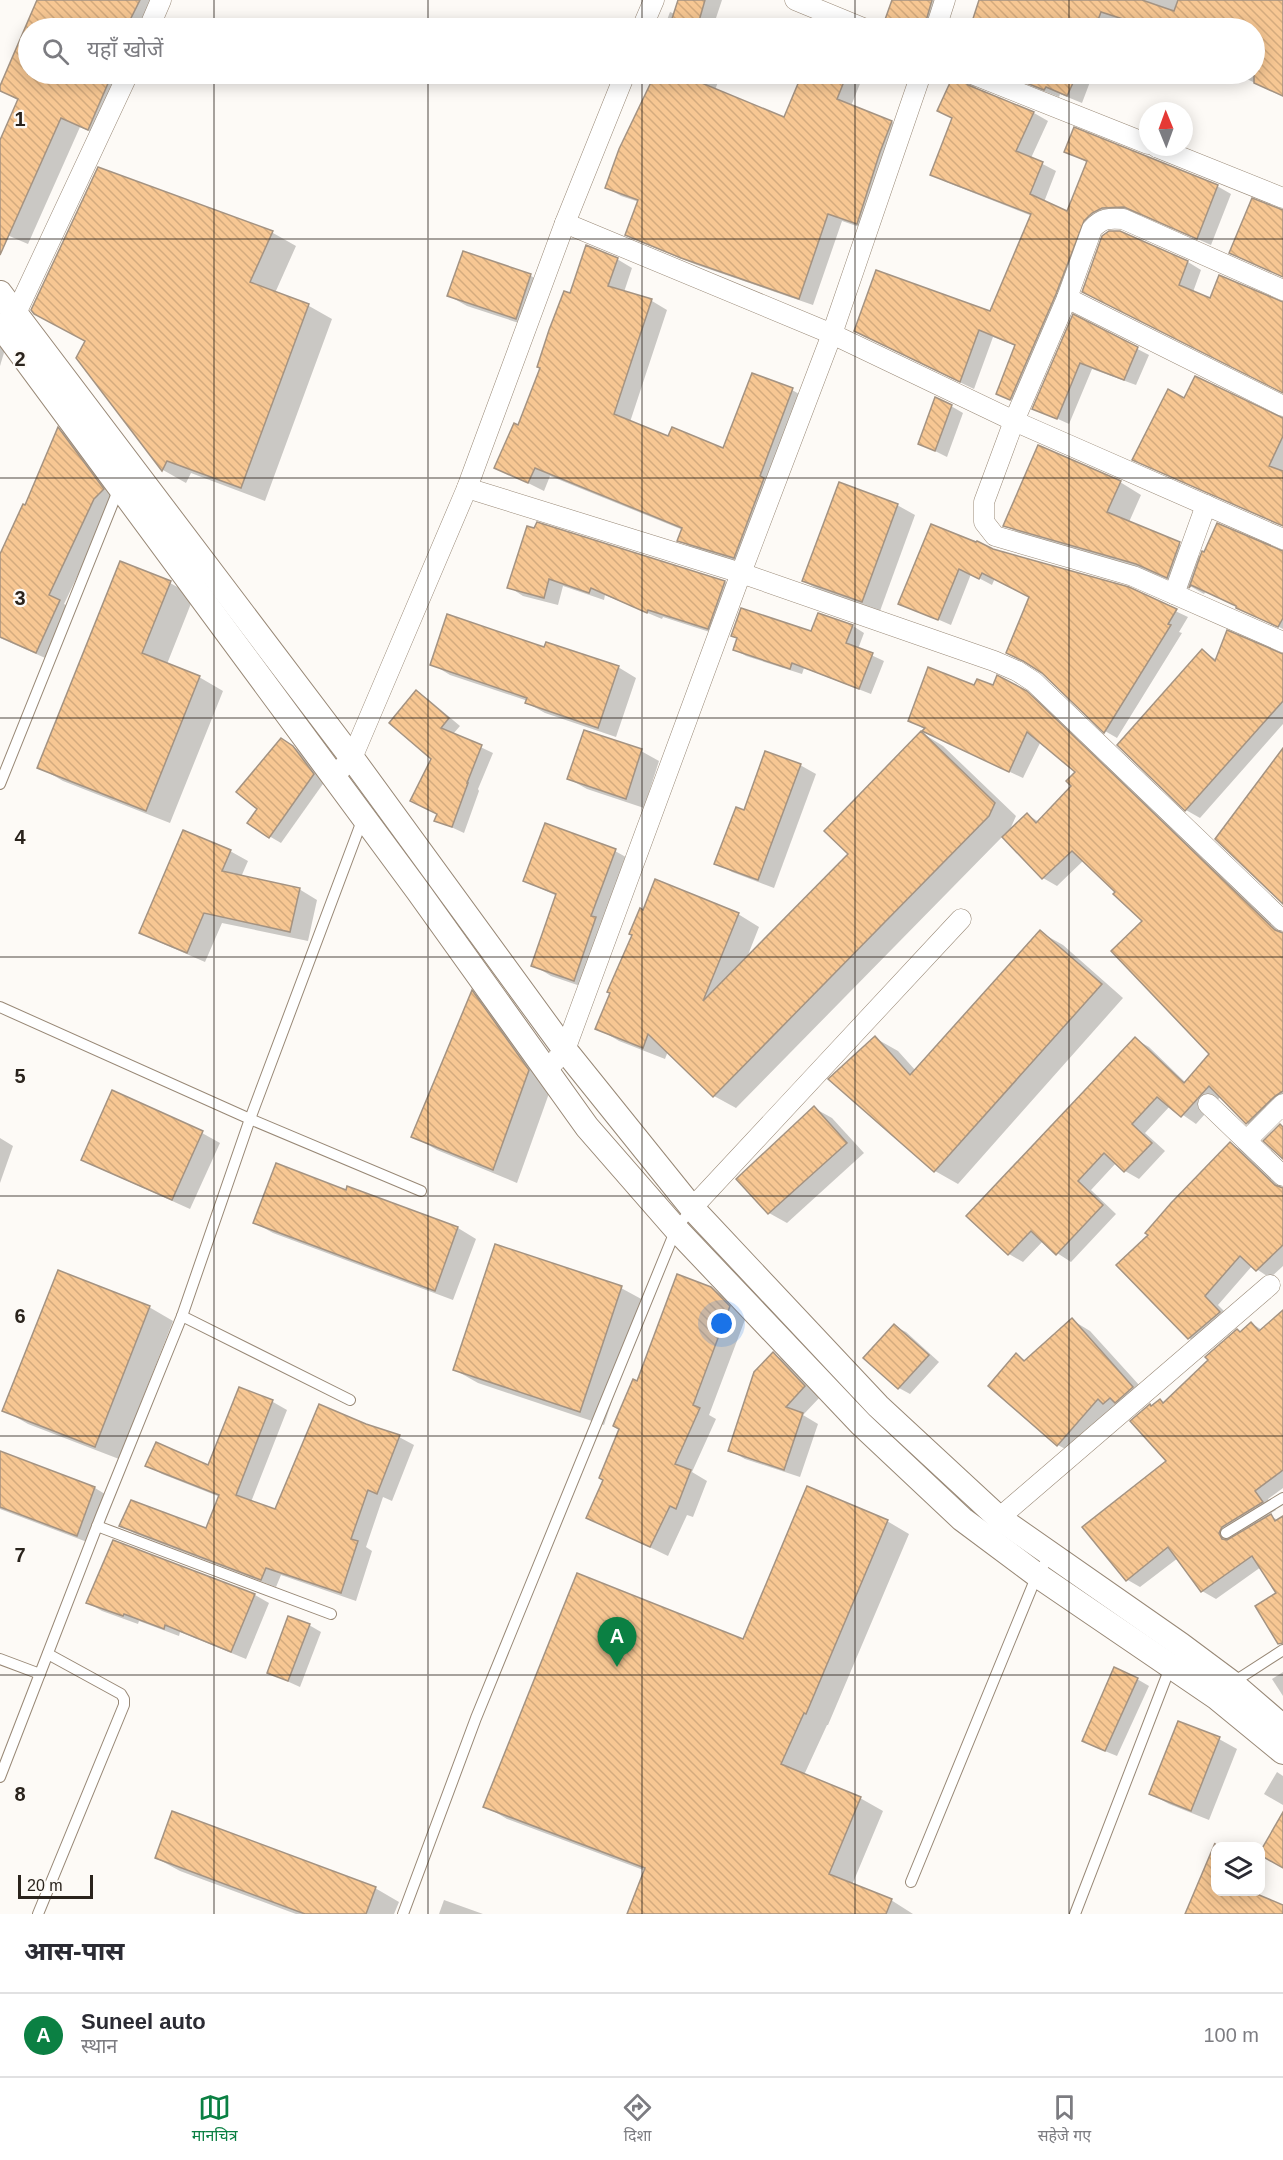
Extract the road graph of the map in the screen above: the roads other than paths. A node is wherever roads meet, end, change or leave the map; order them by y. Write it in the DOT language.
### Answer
graph roads {
  1 [pos="161,0"];
  2 [pos="654,0"];
  3 [pos="795,0"];
  4 [pos="945,0"];
  5 [pos="153,18"];
  6 [pos="646,18"];
  7 [pos="839,18"];
  8 [pos="939,18"];
  9 [pos="123,84"];
  10 [pos="621,84"];
  11 [pos="918,84"];
  12 [pos="997,84"];
  13 [pos="1139,140"];
  14 [pos="1178,156"];
  15 [pos="1283,198"];
  16 [pos="566,223"];
  17 [pos="1283,290"];
  18 [pos="0,293"];
  19 [pos="1067,298"];
  20 [pos="7,324"];
  21 [pos="832,334"];
  22 [pos="1283,406"];
  23 [pos="1014,421"];
  24 [pos="129,463"];
  25 [pos="120,487"];
  26 [pos="467,488"];
  27 [pos="1206,505"];
  28 [pos="1283,539"];
  29 [pos="741,573"];
  30 [pos="1174,594"];
  31 [pos="259,636"];
  32 [pos="1283,642"];
  33 [pos="241,651"];
  34 [pos="352,758"];
  35 [pos="334,776"];
  36 [pos="0,784"];
  37 [pos="364,817"];
  38 [pos="1282,918"];
  39 [pos="960,919"];
  40 [pos="0,1007"];
  41 [pos="565,1050"];
  42 [pos="547,1070"];
  43 [pos="1208,1104"];
  44 [pos="1283,1104"];
  45 [pos="250,1119"];
  46 [pos="1247,1140"];
  47 [pos="1283,1176"];
  48 [pos="421,1191"];
  49 [pos="692,1208"];
  50 [pos="676,1229"];
  51 [pos="1270,1285"];
  52 [pos="182,1316"];
  53 [pos="350,1400"];
  54 [pos="878,1406"];
  55 [pos="861,1424"];
  56 [pos="1283,1498"];
  57 [pos="999,1518"];
  58 [pos="97,1526"];
  59 [pos="1226,1533"];
  60 [pos="1050,1554"];
  61 [pos="1037,1575"];
  62 [pos="331,1614"];
  63 [pos="1181,1645"];
  64 [pos="1283,1650"];
  65 [pos="48,1654"];
  66 [pos="0,1659"];
  67 [pos="1170,1667"];
  68 [pos="40,1674"];
  69 [pos="1232,1683"];
  70 [pos="1283,1727"];
  71 [pos="1283,1752"];
  72 [pos="0,1777"];
  73 [pos="911,1882"];
  74 [pos="38,1914"];
  75 [pos="403,1914"];
  76 [pos="1075,1914"];
  1 -- 5 [label="street"];
  2 -- 6 [label="street"];
  3 -- 7 [label="street"];
  4 -- 8 [label="street"];
  9 -- 20 [label="street"];
  10 -- 16 [label="street"];
  11 -- 21 [label="street"];
  12 -- 13 [label="street"];
  14 -- 15 [label="street"];
  16 -- 21 [label="street"];
  16 -- 26 [label="street"];
  17 -- 19 [label="street"];
  18 -- 20 [label="street"];
  19 -- 22 [label="street"];
  19 -- 23 [label="street"];
  20 -- 24 [label="street"];
  20 -- 25 [label="street"];
  21 -- 23 [label="street"];
  21 -- 29 [label="street"];
  23 -- 27 [label="street"];
  23 -- 30 [label="street"];
  24 -- 25 [label="lane"];
  24 -- 31 [label="street"];
  25 -- 33 [label="street"];
  25 -- 36 [label="lane"];
  26 -- 29 [label="street"];
  26 -- 34 [label="street"];
  27 -- 28 [label="street"];
  27 -- 30 [label="street"];
  29 -- 38 [label="street"];
  29 -- 41 [label="street"];
  30 -- 32 [label="street"];
  31 -- 33 [label="street"];
  31 -- 34 [label="street"];
  33 -- 35 [label="street"];
  34 -- 35 [label="street"];
  34 -- 41 [label="street"];
  35 -- 37 [label="street"];
  37 -- 42 [label="street"];
  37 -- 45 [label="lane"];
  39 -- 49 [label="street"];
  40 -- 45 [label="lane"];
  41 -- 42 [label="street"];
  41 -- 49 [label="street"];
  42 -- 50 [label="street"];
  43 -- 46 [label="street"];
  44 -- 46 [label="street"];
  45 -- 48 [label="lane"];
  45 -- 52 [label="lane"];
  46 -- 47 [label="street"];
  49 -- 50 [label="lane"];
  49 -- 54 [label="street"];
  50 -- 55 [label="street"];
  50 -- 75 [label="lane"];
  51 -- 57 [label="street"];
  52 -- 53 [label="lane"];
  52 -- 58 [label="lane"];
  54 -- 55 [label="street"];
  54 -- 57 [label="street"];
  55 -- 61 [label="street"];
  56 -- 59 [label="lane"];
  57 -- 60 [label="street"];
  58 -- 62 [label="lane"];
  58 -- 65 [label="lane"];
  60 -- 61 [label="lane"];
  60 -- 63 [label="street"];
  61 -- 67 [label="street"];
  61 -- 73 [label="lane"];
  63 -- 67 [label="lane"];
  63 -- 69 [label="street"];
  64 -- 69 [label="lane"];
  65 -- 68 [label="lane"];
  65 -- 74 [label="lane"];
  66 -- 68 [label="lane"];
  67 -- 71 [label="street"];
  67 -- 76 [label="lane"];
  68 -- 72 [label="lane"];
  69 -- 70 [label="street"];
}
